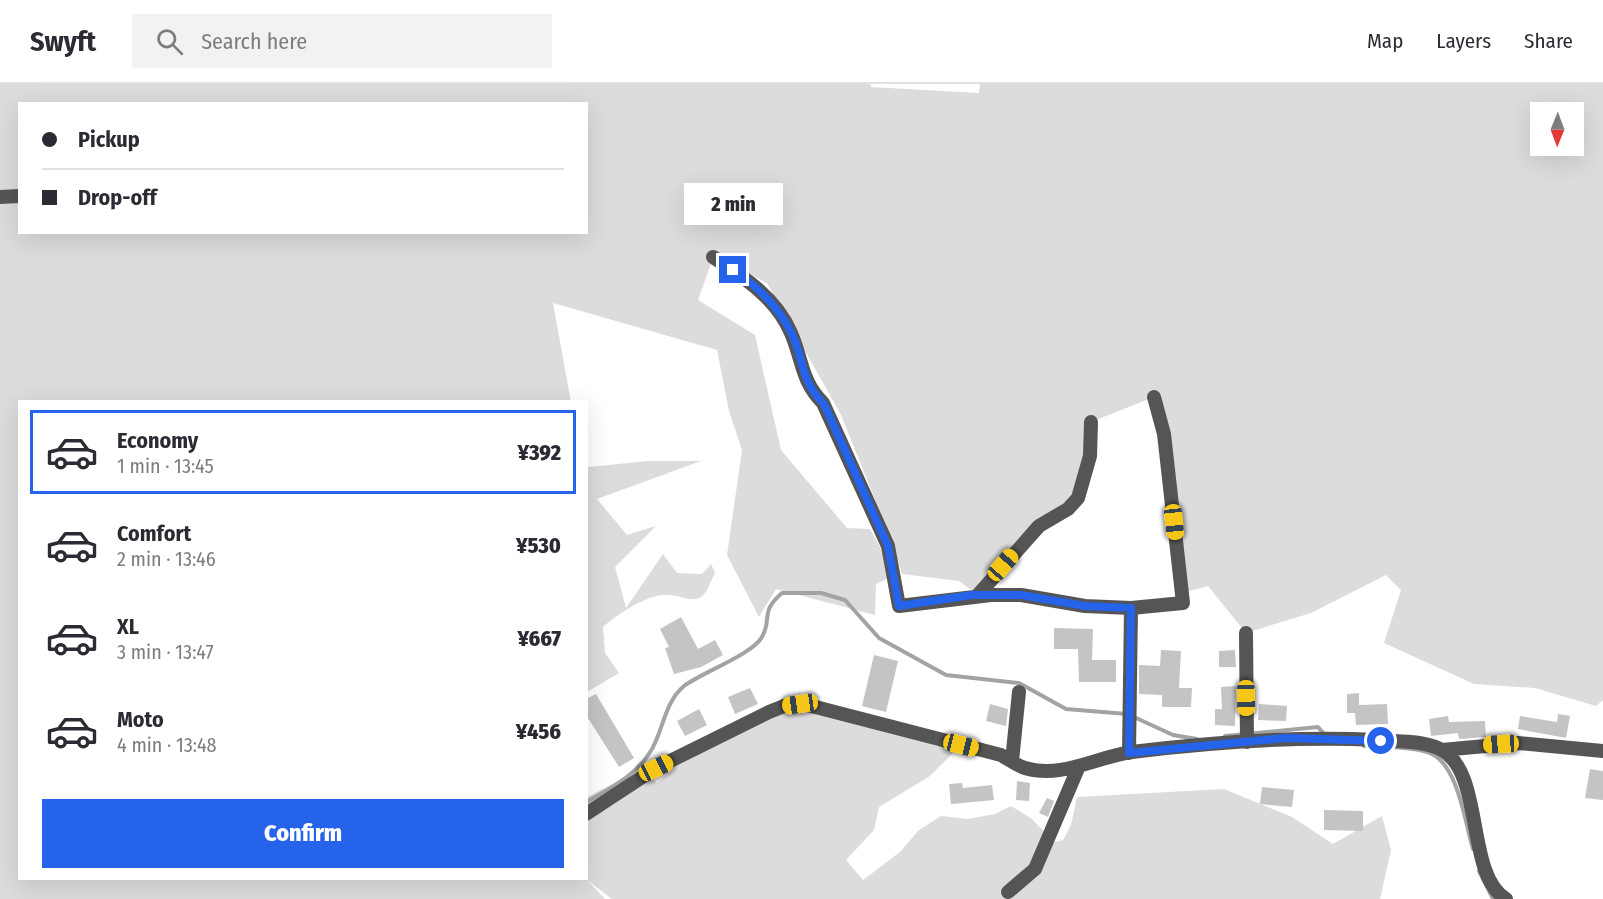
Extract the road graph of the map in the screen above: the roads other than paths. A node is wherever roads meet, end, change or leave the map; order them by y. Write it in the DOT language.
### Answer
graph roads {
  1 [pos="18,196"];
  2 [pos="0,197"];
  3 [pos="713,257"];
  4 [pos="1154,397"];
  5 [pos="1091,422"];
  6 [pos="978,595"];
  7 [pos="1131,608"];
  8 [pos="1246,633"];
  9 [pos="1019,692"];
  10 [pos="1247,742"];
  11 [pos="1442,750"];
  12 [pos="1603,751"];
  13 [pos="1129,753"];
  14 [pos="1012,761"];
  15 [pos="1079,766"];
  16 [pos="588,813"];
  17 [pos="1008,892"];
  18 [pos="1506,899"];
  1 -- 2 [label="street"];
  3 -- 6 [label="street"];
  4 -- 7 [label="street"];
  5 -- 6 [label="street"];
  6 -- 7 [label="street"];
  7 -- 13 [label="street"];
  8 -- 10 [label="street"];
  9 -- 14 [label="street"];
  10 -- 11 [label="street"];
  10 -- 13 [label="street"];
  11 -- 12 [label="street"];
  11 -- 18 [label="street"];
  13 -- 15 [label="street"];
  14 -- 15 [label="street"];
  14 -- 16 [label="street"];
  15 -- 17 [label="street"];
}
